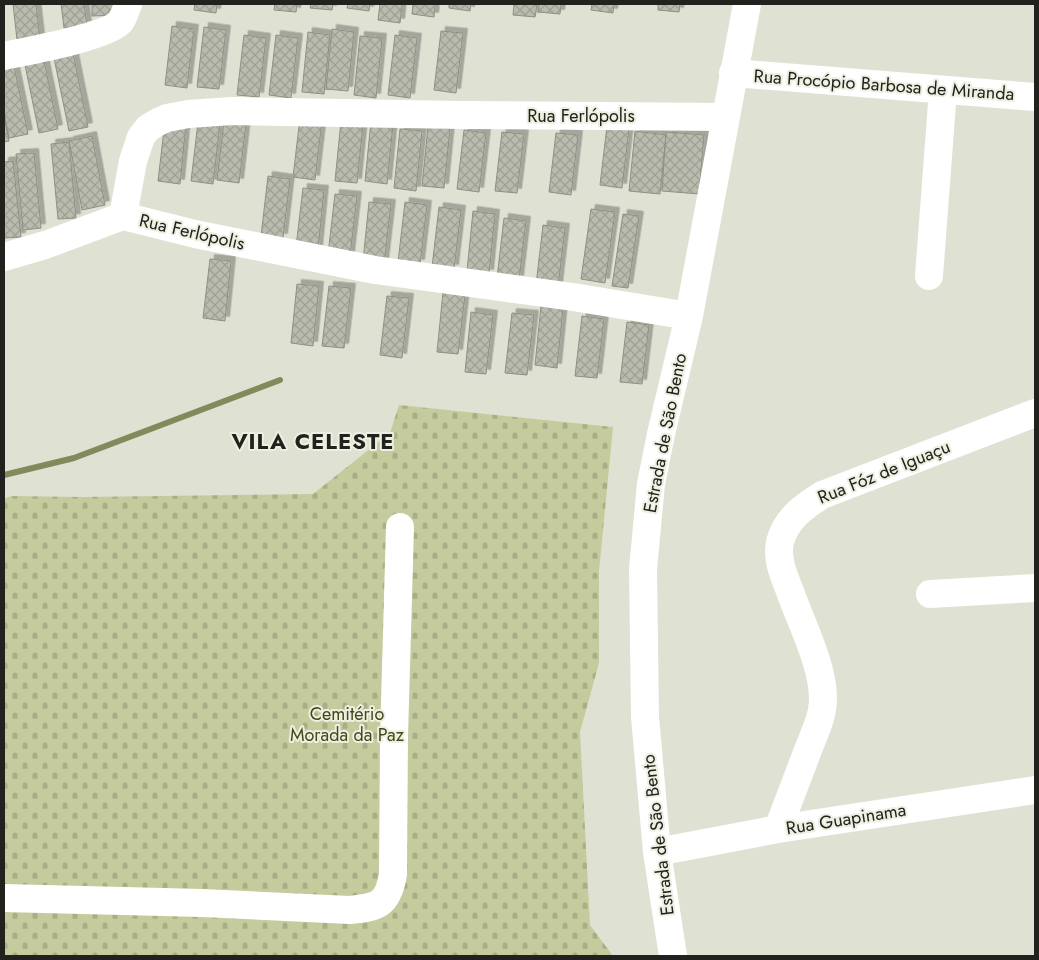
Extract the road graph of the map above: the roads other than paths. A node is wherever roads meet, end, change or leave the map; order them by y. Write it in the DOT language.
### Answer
graph roads {
  1 [pos="128,4"];
  2 [pos="747,4"];
  3 [pos="4,56"];
  4 [pos="733,73"];
  5 [pos="943,90"];
  6 [pos="1035,97"];
  7 [pos="725,117"];
  8 [pos="123,216"];
  9 [pos="4,257"];
  10 [pos="929,276"];
  11 [pos="688,316"];
  12 [pos="1035,413"];
  13 [pos="400,527"];
  14 [pos="1035,588"];
  15 [pos="930,594"];
  16 [pos="1035,790"];
  17 [pos="778,829"];
  18 [pos="657,852"];
  19 [pos="4,898"];
  20 [pos="673,956"];
  1 -- 3 [label="street"];
  2 -- 4 [label="street, Estrada de São Bento"];
  4 -- 5 [label="street, Rua Procópio Barbosa de Miranda"];
  4 -- 7 [label="street, Estrada de São Bento"];
  5 -- 6 [label="street, Rua Procópio Barbosa de Miranda"];
  5 -- 10 [label="street"];
  7 -- 8 [label="street, Rua Ferlópolis"];
  7 -- 11 [label="street, Estrada de São Bento"];
  8 -- 9 [label="street"];
  8 -- 11 [label="street, Rua Ferlópolis"];
  11 -- 18 [label="street, Estrada de São Bento"];
  12 -- 17 [label="street, Rua Fóz de Iguaçu"];
  13 -- 19 [label="street"];
  14 -- 15 [label="street"];
  16 -- 17 [label="street, Rua Guapinama"];
  17 -- 18 [label="street, Rua Guapinama"];
  18 -- 20 [label="street, Estrada de São Bento"];
}
